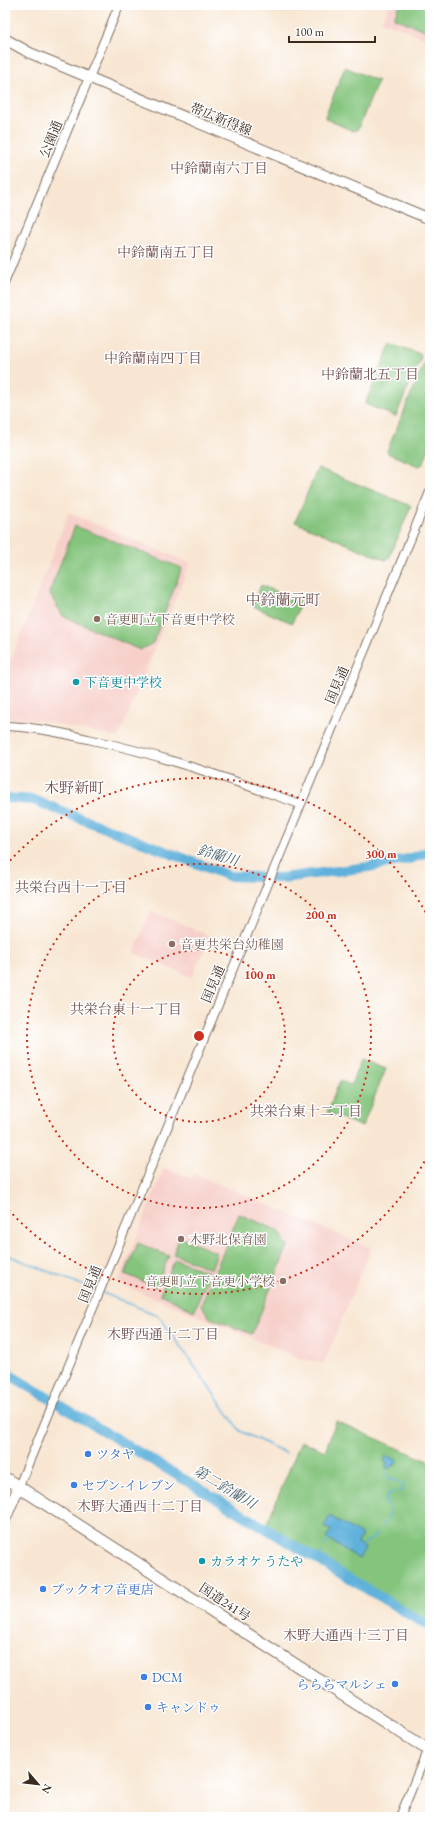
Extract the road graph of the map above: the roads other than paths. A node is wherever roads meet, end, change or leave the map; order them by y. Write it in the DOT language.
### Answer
graph roads {
  1 [pos="119,5"];
  2 [pos="5,39"];
  3 [pos="89,78"];
  4 [pos="430,219"];
  5 [pos="5,281"];
  6 [pos="430,492"];
  7 [pos="5,726"];
  8 [pos="300,804"];
  9 [pos="5,1478"];
  10 [pos="19,1486"];
  11 [pos="5,1520"];
  12 [pos="429,1748"];
  13 [pos="400,1817"];
  1 -- 3 [label="street, 公園通"];
  2 -- 3 [label="main road, 帯広新得線"];
  3 -- 4 [label="main road, 帯広新得線"];
  3 -- 5 [label="street, 公園通"];
  6 -- 8 [label="street, 国見通"];
  7 -- 8 [label="street"];
  8 -- 10 [label="street, 国見通"];
  9 -- 10 [label="highway, 国道241号"];
  10 -- 11 [label="main road"];
  10 -- 12 [label="highway, 国道241号"];
  12 -- 13 [label="street"];
}
